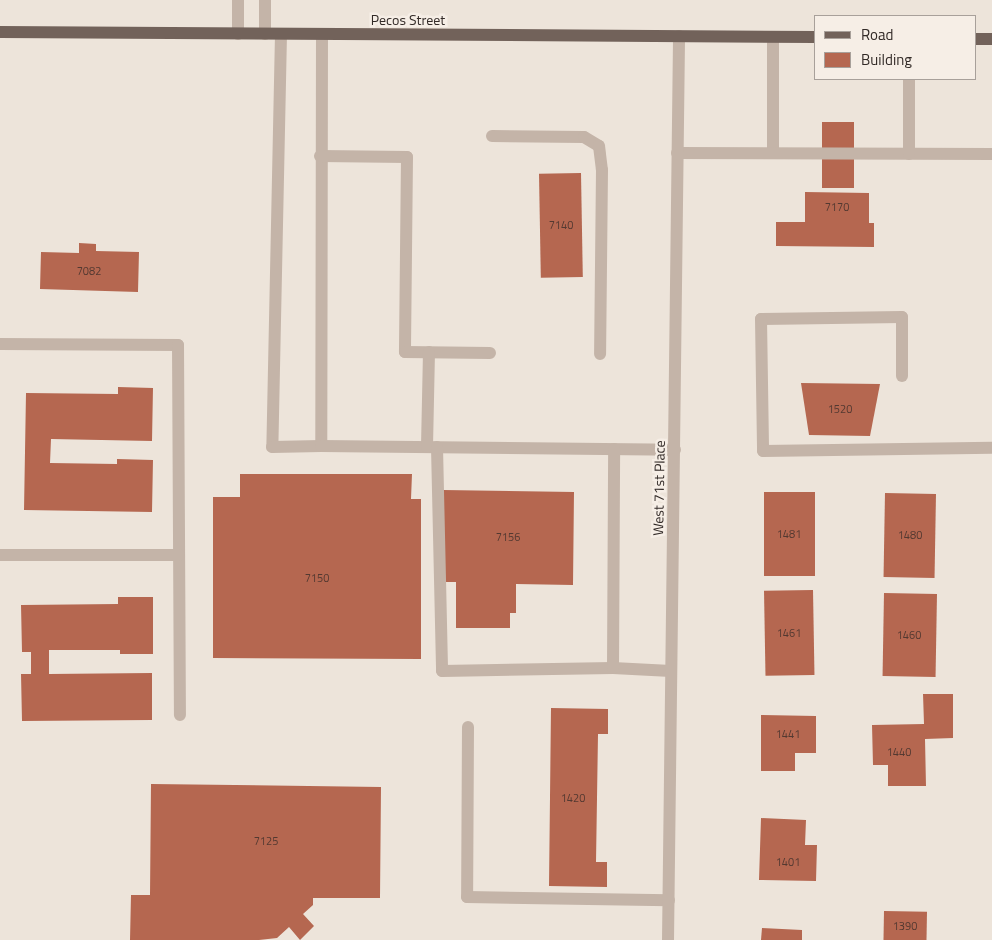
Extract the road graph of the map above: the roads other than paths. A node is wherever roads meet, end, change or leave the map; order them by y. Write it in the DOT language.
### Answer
graph roads {
  1 [pos="238,0"];
  2 [pos="265,0"];
  3 [pos="0,32"];
  4 [pos="238,34"];
  5 [pos="265,34"];
  6 [pos="281,34"];
  7 [pos="322,35"];
  8 [pos="679,36"];
  9 [pos="773,37"];
  10 [pos="814,37"];
  11 [pos="977,39"];
  12 [pos="992,39"];
  13 [pos="909,80"];
  14 [pos="492,136"];
  15 [pos="772,152"];
  16 [pos="677,153"];
  17 [pos="909,154"];
  18 [pos="992,154"];
  19 [pos="320,156"];
  20 [pos="0,344"];
  21 [pos="429,352"];
  22 [pos="490,353"];
  23 [pos="600,354"];
  24 [pos="902,376"];
  25 [pos="321,446"];
  26 [pos="432,447"];
  27 [pos="992,448"];
  28 [pos="614,449"];
  29 [pos="675,450"];
  30 [pos="0,555"];
  31 [pos="179,555"];
  32 [pos="613,668"];
  33 [pos="671,671"];
  34 [pos="180,715"];
  35 [pos="468,727"];
  36 [pos="669,900"];
  37 [pos="668,940"];
  1 -- 4 [label="street"];
  2 -- 5 [label="street"];
  3 -- 4 [label="main road, Pecos Street"];
  4 -- 5 [label="main road, Pecos Street"];
  5 -- 6 [label="main road, Pecos Street"];
  6 -- 7 [label="main road, Pecos Street"];
  6 -- 25 [label="street"];
  7 -- 8 [label="main road, Pecos Street"];
  7 -- 19 [label="street"];
  8 -- 9 [label="main road, Pecos Street"];
  8 -- 16 [label="street, West 71st Place"];
  9 -- 10 [label="main road, Pecos Street"];
  9 -- 15 [label="street"];
  11 -- 12 [label="main road"];
  13 -- 17 [label="street"];
  14 -- 23 [label="street"];
  15 -- 16 [label="street"];
  15 -- 17 [label="street"];
  16 -- 29 [label="street, West 71st Place"];
  17 -- 18 [label="street"];
  19 -- 21 [label="street"];
  19 -- 25 [label="street"];
  20 -- 31 [label="street"];
  21 -- 22 [label="street"];
  21 -- 26 [label="street"];
  24 -- 27 [label="street"];
  25 -- 26 [label="street"];
  26 -- 28 [label="street"];
  26 -- 32 [label="street"];
  28 -- 29 [label="street"];
  28 -- 32 [label="street"];
  29 -- 33 [label="street, West 71st Place"];
  30 -- 31 [label="street"];
  31 -- 34 [label="street"];
  32 -- 33 [label="street"];
  33 -- 36 [label="street, West 71st Place"];
  35 -- 36 [label="street"];
  36 -- 37 [label="street, West 71st Place"];
}
